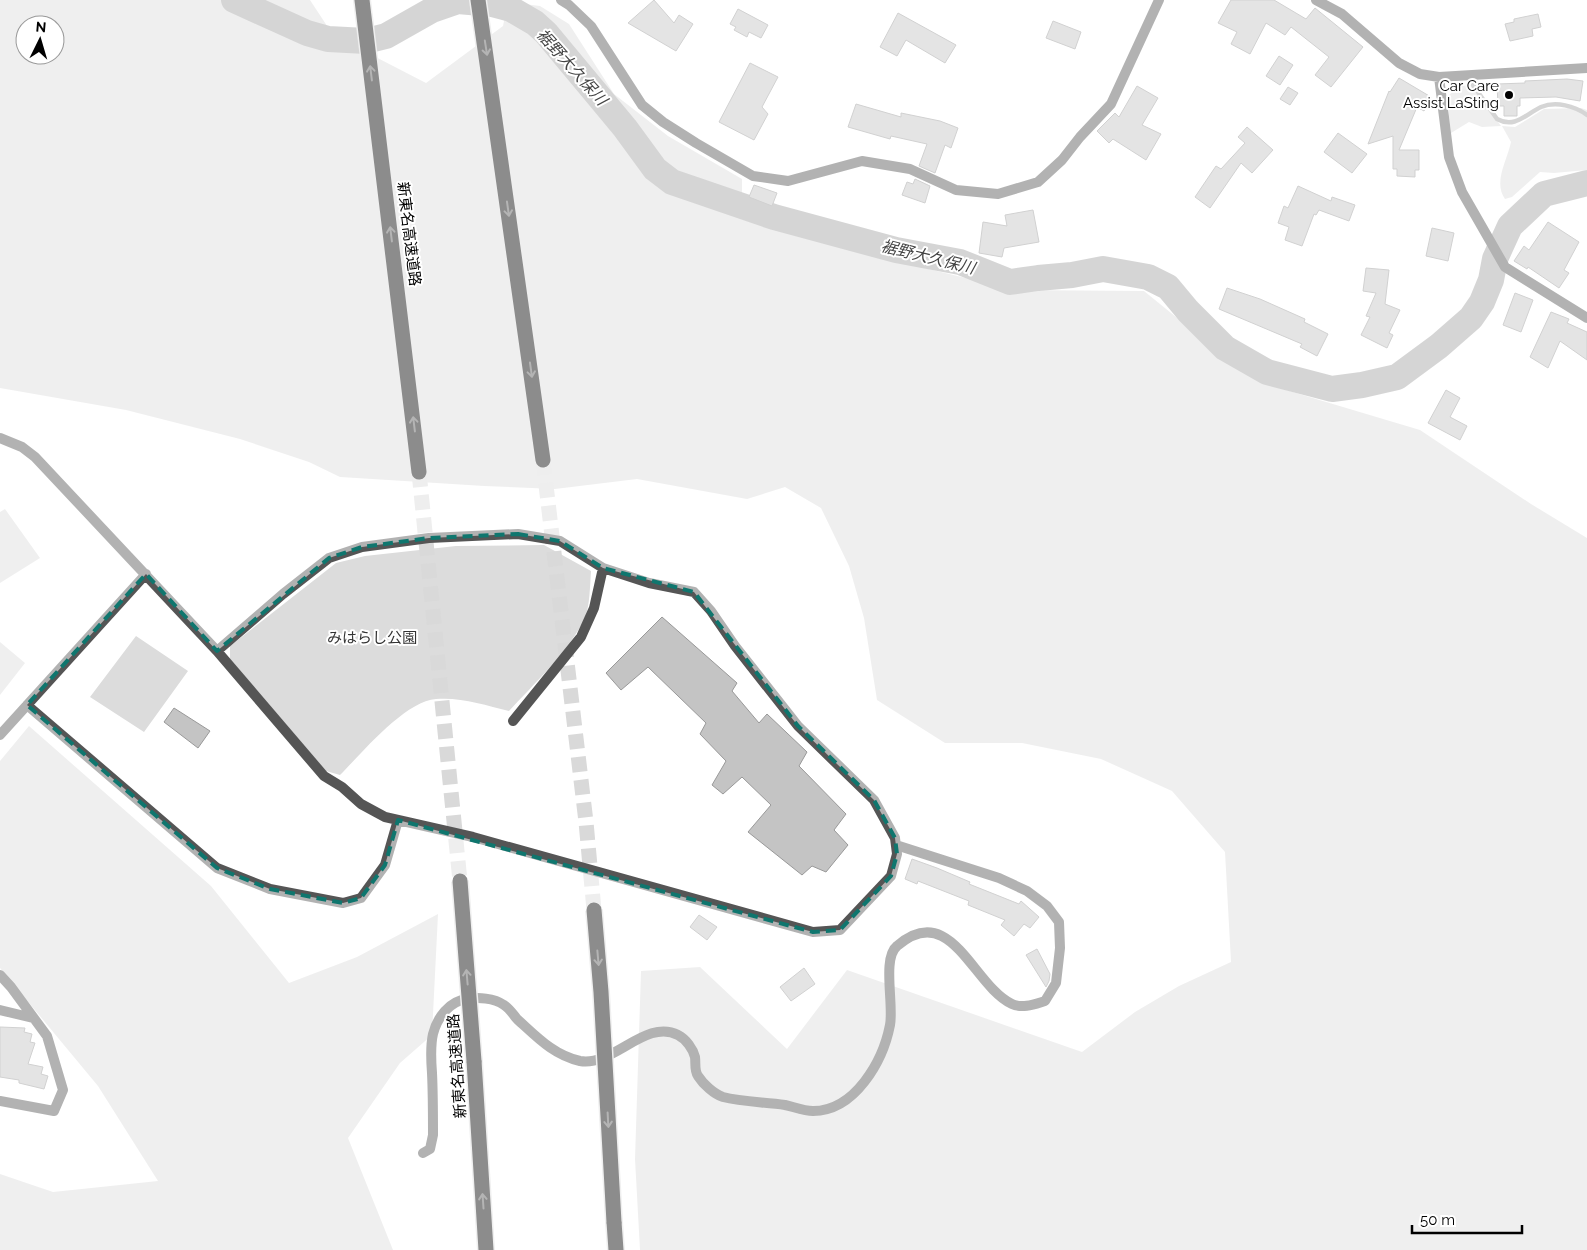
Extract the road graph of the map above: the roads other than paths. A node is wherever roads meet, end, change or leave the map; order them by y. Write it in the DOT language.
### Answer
graph roads {
  1 [pos="362,0"];
  2 [pos="478,0"];
  3 [pos="561,0"];
  4 [pos="1159,0"];
  5 [pos="1316,0"];
  6 [pos="1587,68"];
  7 [pos="1440,77"];
  8 [pos="1587,318"];
  9 [pos="0,438"];
  10 [pos="543,460"];
  11 [pos="419,472"];
  12 [pos="603,568"];
  13 [pos="146,574"];
  14 [pos="217,651"];
  15 [pos="27,706"];
  16 [pos="513,721"];
  17 [pos="0,735"];
  18 [pos="398,820"];
  19 [pos="896,845"];
  20 [pos="460,881"];
  21 [pos="594,910"];
  22 [pos="0,975"];
  23 [pos="0,1010"];
  24 [pos="33,1018"];
  25 [pos="0,1101"];
  26 [pos="423,1152"];
  27 [pos="486,1250"];
  28 [pos="616,1250"];
  11 -- 1 [label="highway, 新東名高速道路, one-way"];
  2 -- 10 [label="highway, one-way"];
  3 -- 4 [label="street"];
  5 -- 7 [label="street"];
  6 -- 7 [label="street"];
  7 -- 8 [label="street"];
  9 -- 13 [label="street"];
  12 -- 14 [label="street"];
  12 -- 16 [label="street"];
  12 -- 19 [label="street"];
  13 -- 14 [label="street"];
  13 -- 15 [label="street"];
  14 -- 18 [label="street"];
  15 -- 17 [label="street"];
  15 -- 18 [label="street"];
  18 -- 19 [label="street"];
  19 -- 26 [label="street"];
  27 -- 20 [label="highway, 新東名高速道路, one-way, bridge"];
  21 -- 28 [label="highway, one-way, bridge"];
  22 -- 24 [label="street"];
  23 -- 24 [label="street"];
  24 -- 25 [label="street"];
}
